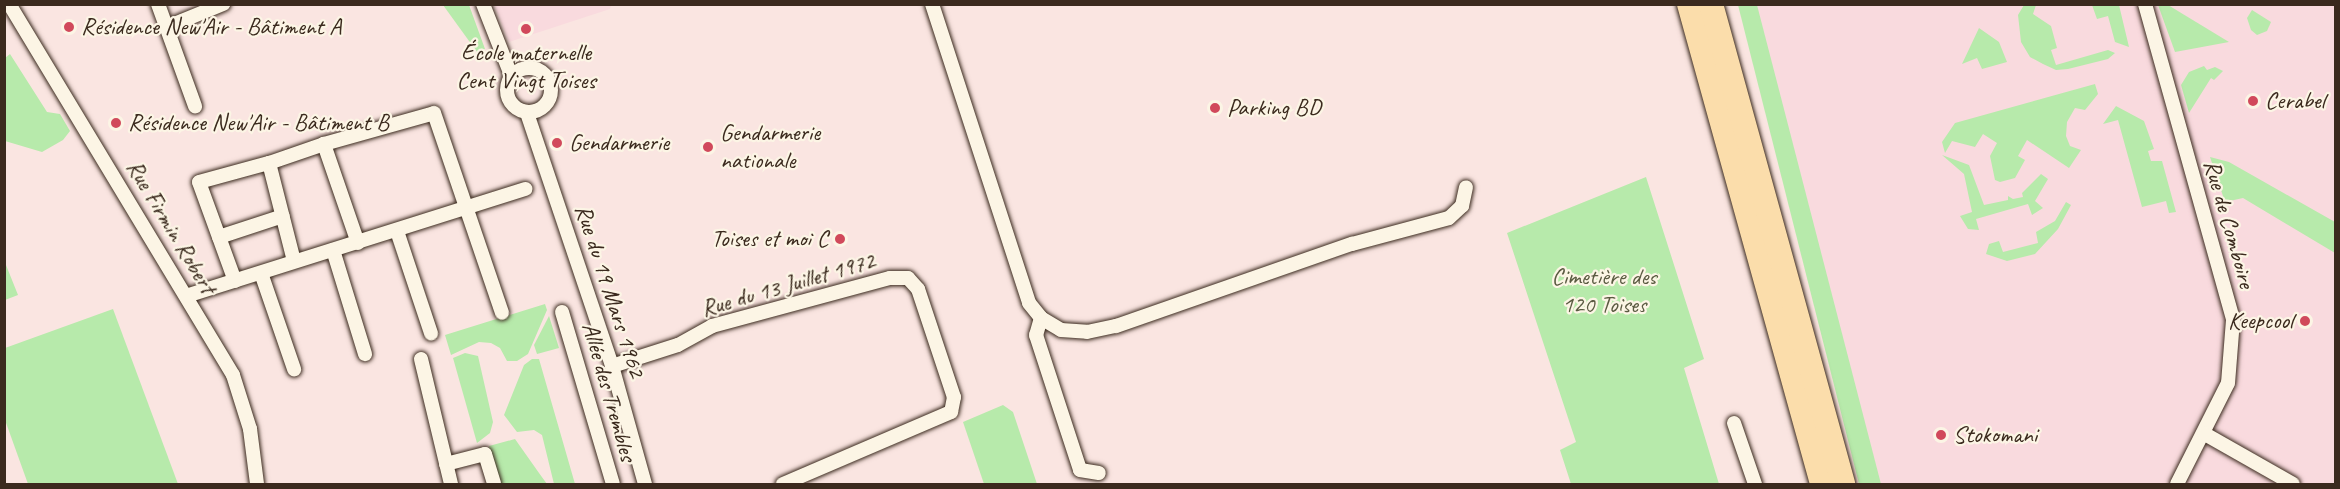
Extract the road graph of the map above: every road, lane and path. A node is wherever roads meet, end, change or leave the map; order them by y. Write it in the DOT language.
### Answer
graph roads {
  1 [pos="158,4"];
  2 [pos="223,4"];
  3 [pos="483,4"];
  4 [pos="932,4"];
  5 [pos="1689,4"];
  6 [pos="1711,4"];
  7 [pos="1724,4"];
  8 [pos="2145,4"];
  9 [pos="10,7"];
  10 [pos="167,27"];
  11 [pos="511,75"];
  12 [pos="1732,82"];
  13 [pos="195,106"];
  14 [pos="527,113"];
  15 [pos="324,144"];
  16 [pos="269,163"];
  17 [pos="1466,187"];
  18 [pos="526,189"];
  19 [pos="466,209"];
  20 [pos="283,216"];
  21 [pos="397,231"];
  22 [pos="219,237"];
  23 [pos="358,243"];
  24 [pos="333,250"];
  25 [pos="294,261"];
  26 [pos="261,273"];
  27 [pos="235,281"];
  28 [pos="186,296"];
  29 [pos="562,312"];
  30 [pos="502,313"];
  31 [pos="1041,318"];
  32 [pos="431,333"];
  33 [pos="365,354"];
  34 [pos="421,359"];
  35 [pos="612,366"];
  36 [pos="294,369"];
  37 [pos="1734,423"];
  38 [pos="2205,434"];
  39 [pos="446,464"];
  40 [pos="1099,473"];
  41 [pos="257,484"];
  42 [pos="451,484"];
  43 [pos="494,484"];
  44 [pos="613,484"];
  45 [pos="645,484"];
  46 [pos="783,484"];
  47 [pos="1755,484"];
  48 [pos="1822,484"];
  49 [pos="1843,484"];
  50 [pos="2177,484"];
  51 [pos="2293,484"];
  1 -- 10 [label="street"];
  2 -- 10 [label="street"];
  3 -- 11 [label="street, Rue du 19 Mars 1962"];
  4 -- 31 [label="street"];
  5 -- 48 [label="highway"];
  6 -- 12 [label="highway"];
  7 -- 12 [label="highway"];
  8 -- 38 [label="street, Rue de Comboire"];
  9 -- 28 [label="street, Rue Firmin Robert"];
  10 -- 13 [label="street"];
  11 -- 14 [label="street, Rue du 19 Mars 1962"];
  11 -- 14 [label="street"];
  12 -- 49 [label="highway"];
  14 -- 35 [label="street, Rue du 19 Mars 1962"];
  15 -- 16 [label="street"];
  15 -- 19 [label="street"];
  15 -- 23 [label="street"];
  16 -- 20 [label="street"];
  16 -- 22 [label="street"];
  17 -- 31 [label="street"];
  18 -- 19 [label="street"];
  19 -- 21 [label="street"];
  19 -- 30 [label="street"];
  20 -- 22 [label="street"];
  20 -- 25 [label="street"];
  21 -- 23 [label="street"];
  21 -- 32 [label="street"];
  22 -- 27 [label="street"];
  23 -- 24 [label="street"];
  24 -- 25 [label="street"];
  24 -- 33 [label="street"];
  25 -- 26 [label="street"];
  26 -- 27 [label="street"];
  26 -- 36 [label="street"];
  27 -- 28 [label="street"];
  28 -- 41 [label="street, Rue Firmin Robert"];
  29 -- 44 [label="street, Allée des Trembles"];
  31 -- 40 [label="street"];
  34 -- 39 [label="street"];
  35 -- 45 [label="street, Rue du 19 Mars 1962"];
  35 -- 46 [label="street, Rue du 13 Juillet 1972"];
  37 -- 47 [label="street"];
  38 -- 50 [label="street, Rue de Comboire"];
  38 -- 51 [label="street"];
  39 -- 42 [label="street"];
  39 -- 43 [label="street"];
}
